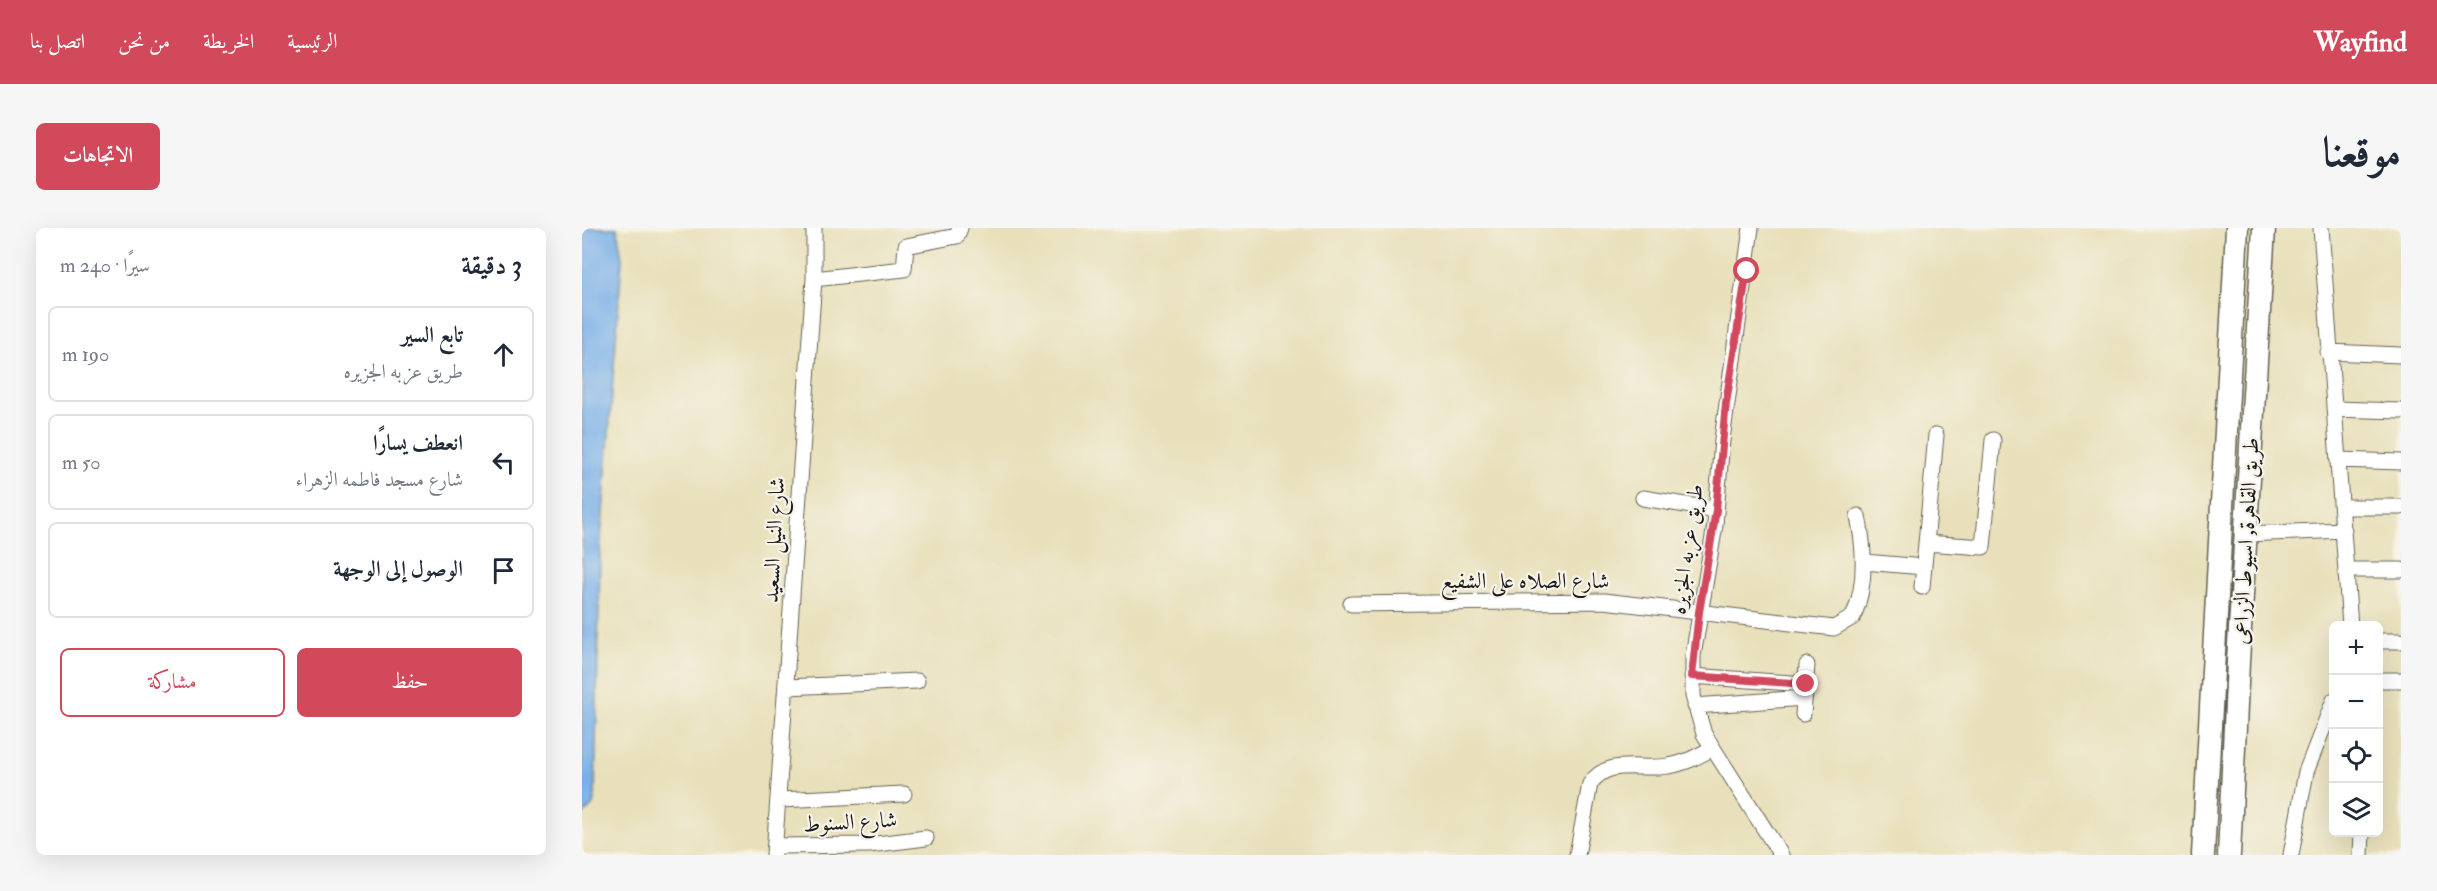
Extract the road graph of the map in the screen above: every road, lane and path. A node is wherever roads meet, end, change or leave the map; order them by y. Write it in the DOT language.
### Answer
graph roads {
  1 [pos="814,228"];
  2 [pos="960,228"];
  3 [pos="1751,228"];
  4 [pos="2237,228"];
  5 [pos="2264,228"];
  6 [pos="2321,228"];
  7 [pos="814,279"];
  8 [pos="2328,352"];
  9 [pos="2401,355"];
  10 [pos="2334,409"];
  11 [pos="2401,411"];
  12 [pos="1936,435"];
  13 [pos="1994,440"];
  14 [pos="2338,460"];
  15 [pos="2401,462"];
  16 [pos="1643,498"];
  17 [pos="2342,507"];
  18 [pos="2401,507"];
  19 [pos="1716,510"];
  20 [pos="1858,516"];
  21 [pos="2341,531"];
  22 [pos="2246,534"];
  23 [pos="1926,543"];
  24 [pos="1864,562"];
  25 [pos="1924,567"];
  26 [pos="2348,570"];
  27 [pos="2401,570"];
  28 [pos="1922,587"];
  29 [pos="1351,604"];
  30 [pos="1699,612"];
  31 [pos="2350,621"];
  32 [pos="2383,641"];
  33 [pos="2401,641"];
  34 [pos="2214,660"];
  35 [pos="2238,662"];
  36 [pos="1807,664"];
  37 [pos="1692,676"];
  38 [pos="2383,680"];
  39 [pos="2401,680"];
  40 [pos="917,681"];
  41 [pos="787,687"];
  42 [pos="1805,691"];
  43 [pos="1695,706"];
  44 [pos="2329,713"];
  45 [pos="1803,714"];
  46 [pos="2210,732"];
  47 [pos="2235,734"];
  48 [pos="1712,749"];
  49 [pos="904,794"];
  50 [pos="780,800"];
  51 [pos="2362,837"];
  52 [pos="926,838"];
  53 [pos="775,851"];
  54 [pos="1577,855"];
  55 [pos="1781,855"];
  56 [pos="2203,855"];
  57 [pos="2229,855"];
  58 [pos="2291,855"];
  59 [pos="2361,855"];
  1 -- 7 [label="street, شارع النيل السعيد"];
  2 -- 7 [label="street"];
  3 -- 19 [label="street, طريق عزبه الجزيره"];
  4 -- 34 [label="highway, طريق القاهرة, اسيوط الزراعى"];
  5 -- 22 [label="highway, طريق القاهرة, اسيوط الزراعى"];
  6 -- 8 [label="street"];
  7 -- 41 [label="street, شارع النيل السعيد"];
  8 -- 9 [label="street"];
  8 -- 10 [label="street"];
  10 -- 11 [label="street"];
  10 -- 14 [label="street"];
  12 -- 23 [label="street"];
  13 -- 23 [label="street"];
  14 -- 15 [label="street"];
  14 -- 17 [label="street"];
  16 -- 19 [label="street"];
  17 -- 18 [label="street"];
  17 -- 21 [label="street"];
  19 -- 30 [label="street, طريق عزبه الجزيره"];
  20 -- 24 [label="street, شارع الصلاه على الشفيع"];
  21 -- 22 [label="street"];
  21 -- 26 [label="street"];
  22 -- 35 [label="highway, طريق القاهرة, اسيوط الزراعى"];
  23 -- 25 [label="street"];
  24 -- 25 [label="street"];
  24 -- 30 [label="street, شارع الصلاه على الشفيع"];
  25 -- 28 [label="street"];
  26 -- 27 [label="street"];
  26 -- 31 [label="street"];
  29 -- 30 [label="street, شارع الصلاه على الشفيع"];
  30 -- 37 [label="street, طريق عزبه الجزيره"];
  32 -- 33 [label="street"];
  34 -- 35 [label="highway"];
  34 -- 46 [label="highway, طريق القاهرة, اسيوط الزراعى"];
  35 -- 47 [label="highway, طريق القاهرة, اسيوط الزراعى"];
  36 -- 42 [label="street"];
  37 -- 42 [label="street"];
  37 -- 43 [label="street, طريق عزبه الجزيره"];
  38 -- 39 [label="street"];
  40 -- 41 [label="street"];
  41 -- 50 [label="street, شارع النيل السعيد"];
  42 -- 43 [label="street"];
  42 -- 45 [label="street"];
  43 -- 48 [label="street, طريق عزبه الجزيره"];
  44 -- 58 [label="street"];
  46 -- 47 [label="highway"];
  46 -- 56 [label="highway, طريق القاهرة, اسيوط الزراعى"];
  47 -- 57 [label="highway, طريق القاهرة, اسيوط الزراعى"];
  48 -- 54 [label="street"];
  48 -- 55 [label="street, طريق عزبه الجزيره"];
  49 -- 50 [label="street"];
  50 -- 53 [label="street, شارع النيل السعيد"];
  51 -- 59 [label="street"];
  52 -- 53 [label="street, شارع السنوط"];
}
